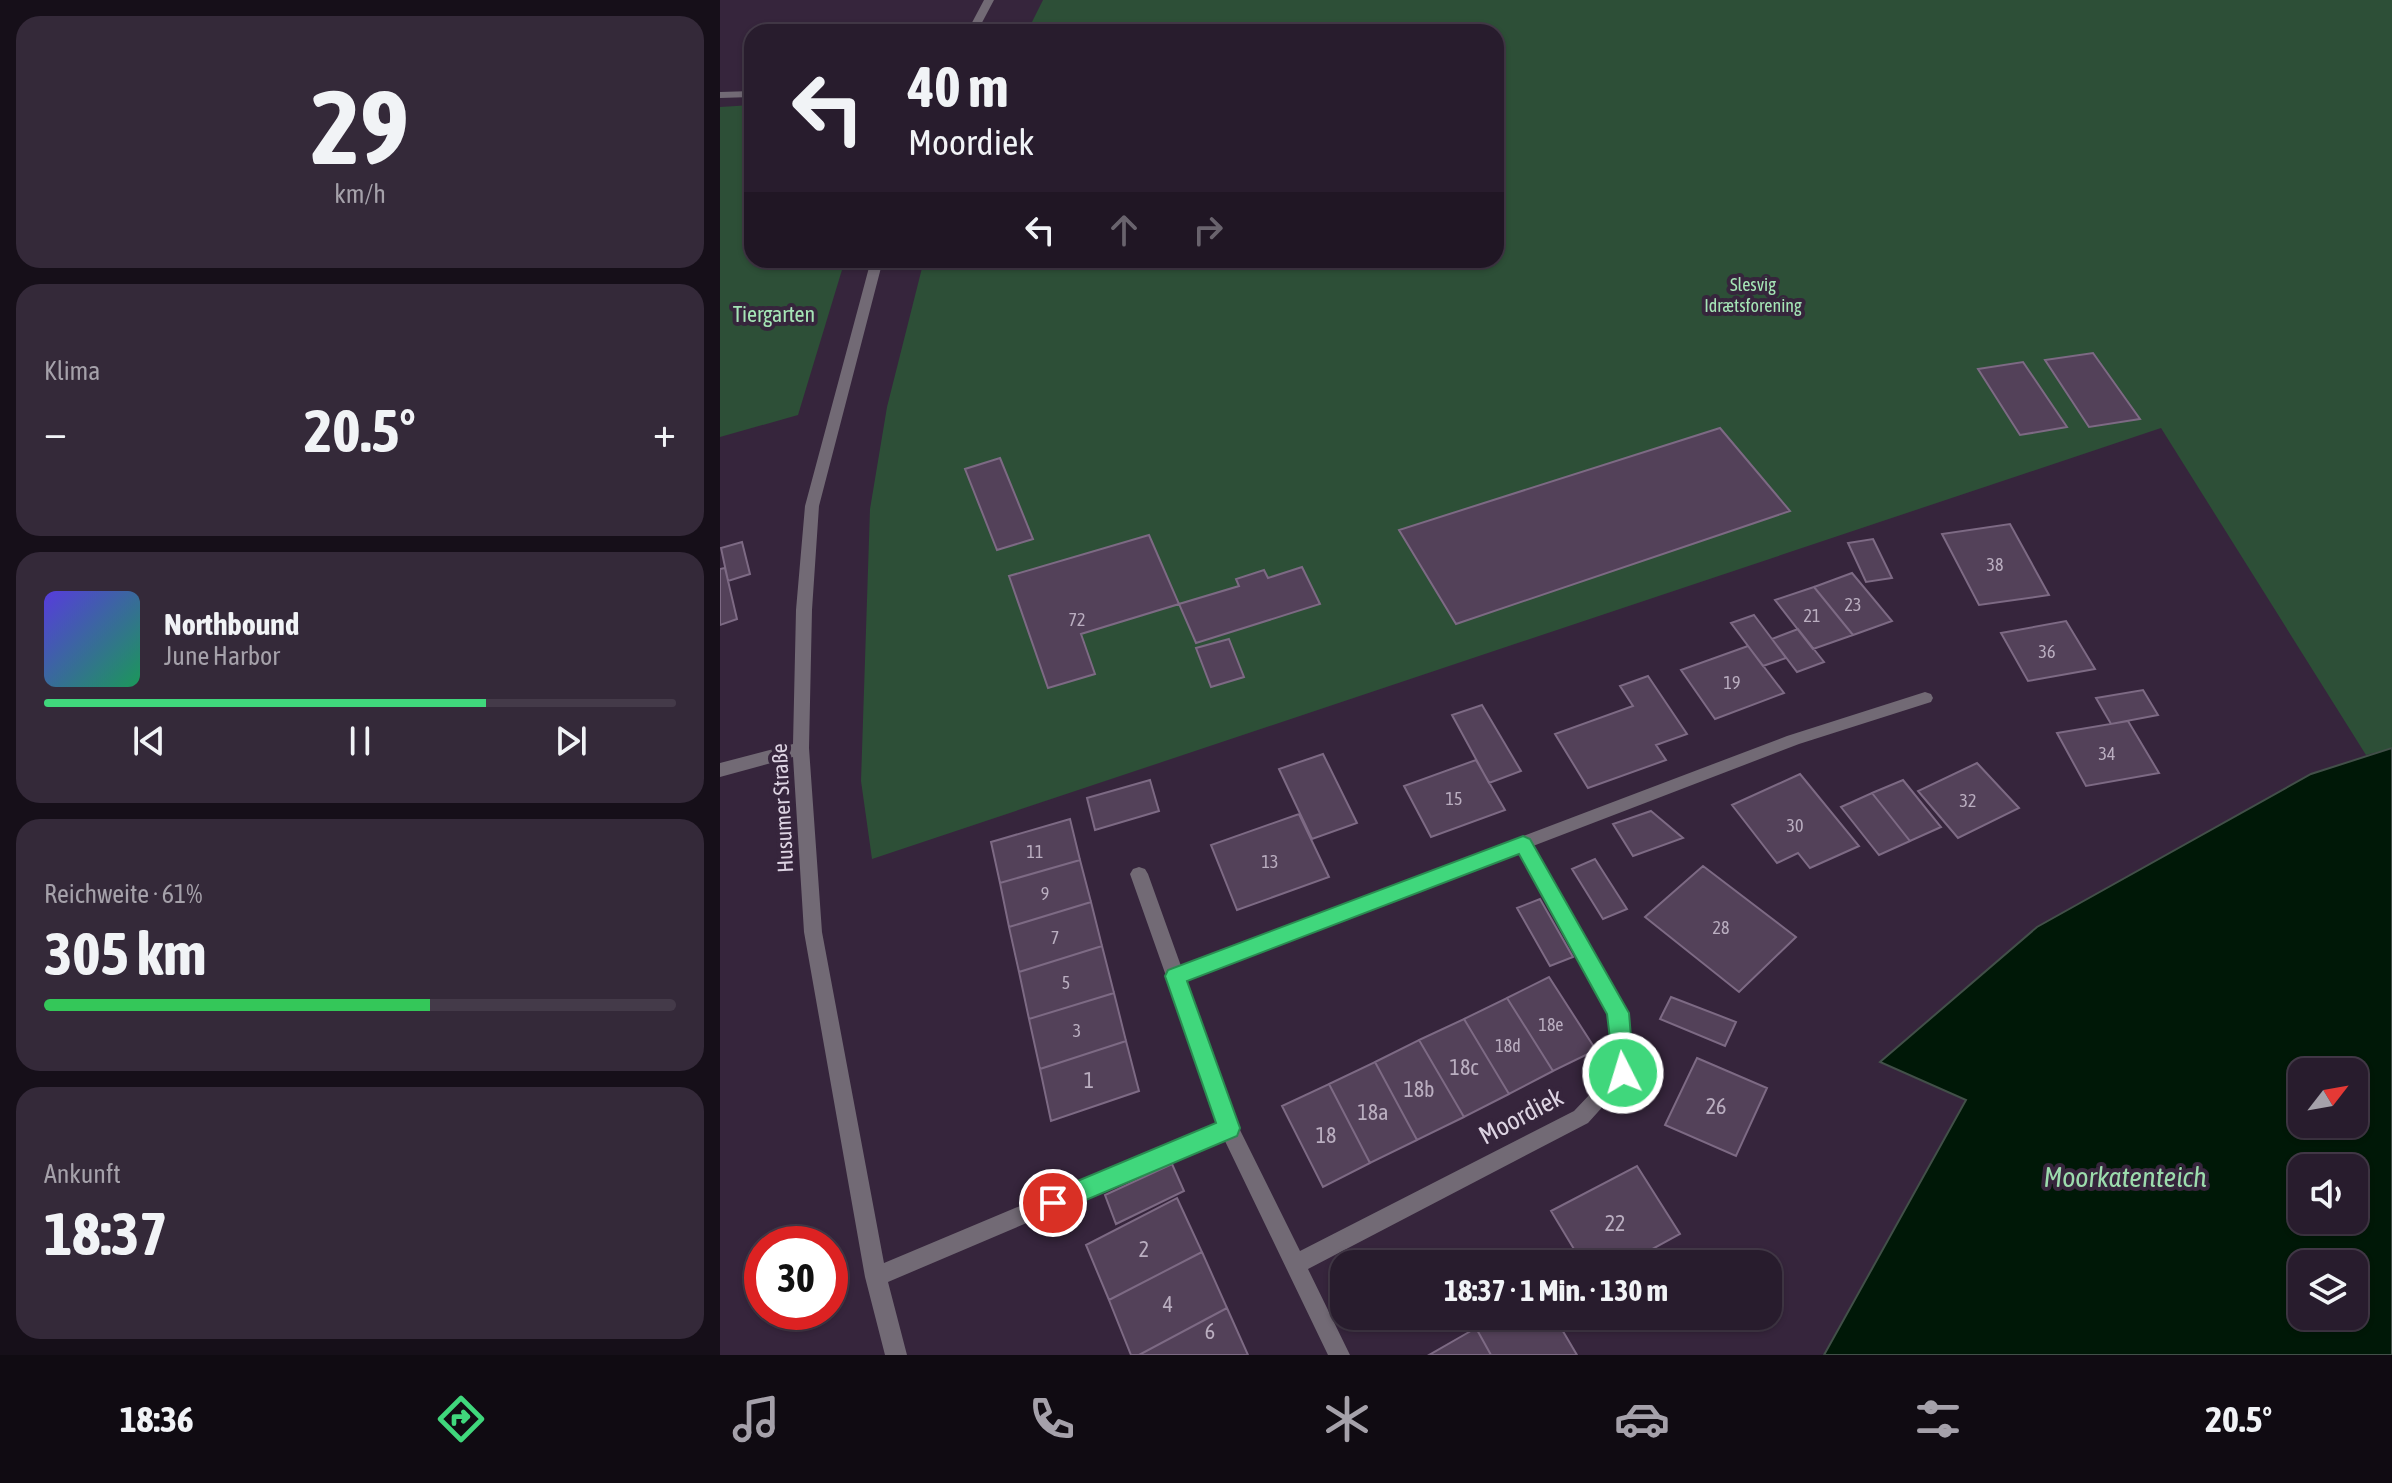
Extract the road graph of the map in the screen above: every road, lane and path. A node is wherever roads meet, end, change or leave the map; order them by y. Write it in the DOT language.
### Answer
graph roads {
  1 [pos="989,0"];
  2 [pos="976,24"];
  3 [pos="744,94"];
  4 [pos="720,95"];
  5 [pos="875,268"];
  6 [pos="1925,698"];
  7 [pos="801,748"];
  8 [pos="720,770"];
  9 [pos="1523,844"];
  10 [pos="1139,874"];
  11 [pos="1175,976"];
  12 [pos="1229,1128"];
  13 [pos="1294,1265"];
  14 [pos="876,1277"];
  15 [pos="896,1355"];
  16 [pos="1339,1355"];
  1 -- 2 [label="street"];
  3 -- 4 [label="street"];
  5 -- 7 [label="street, Husumer Straße"];
  6 -- 9 [label="street"];
  7 -- 8 [label="street"];
  7 -- 14 [label="street, Husumer Straße"];
  9 -- 11 [label="street"];
  9 -- 13 [label="street, Moordiek"];
  10 -- 11 [label="street"];
  11 -- 12 [label="street"];
  12 -- 13 [label="street"];
  12 -- 14 [label="street"];
  13 -- 16 [label="street"];
  14 -- 15 [label="street, Husumer Straße"];
}
